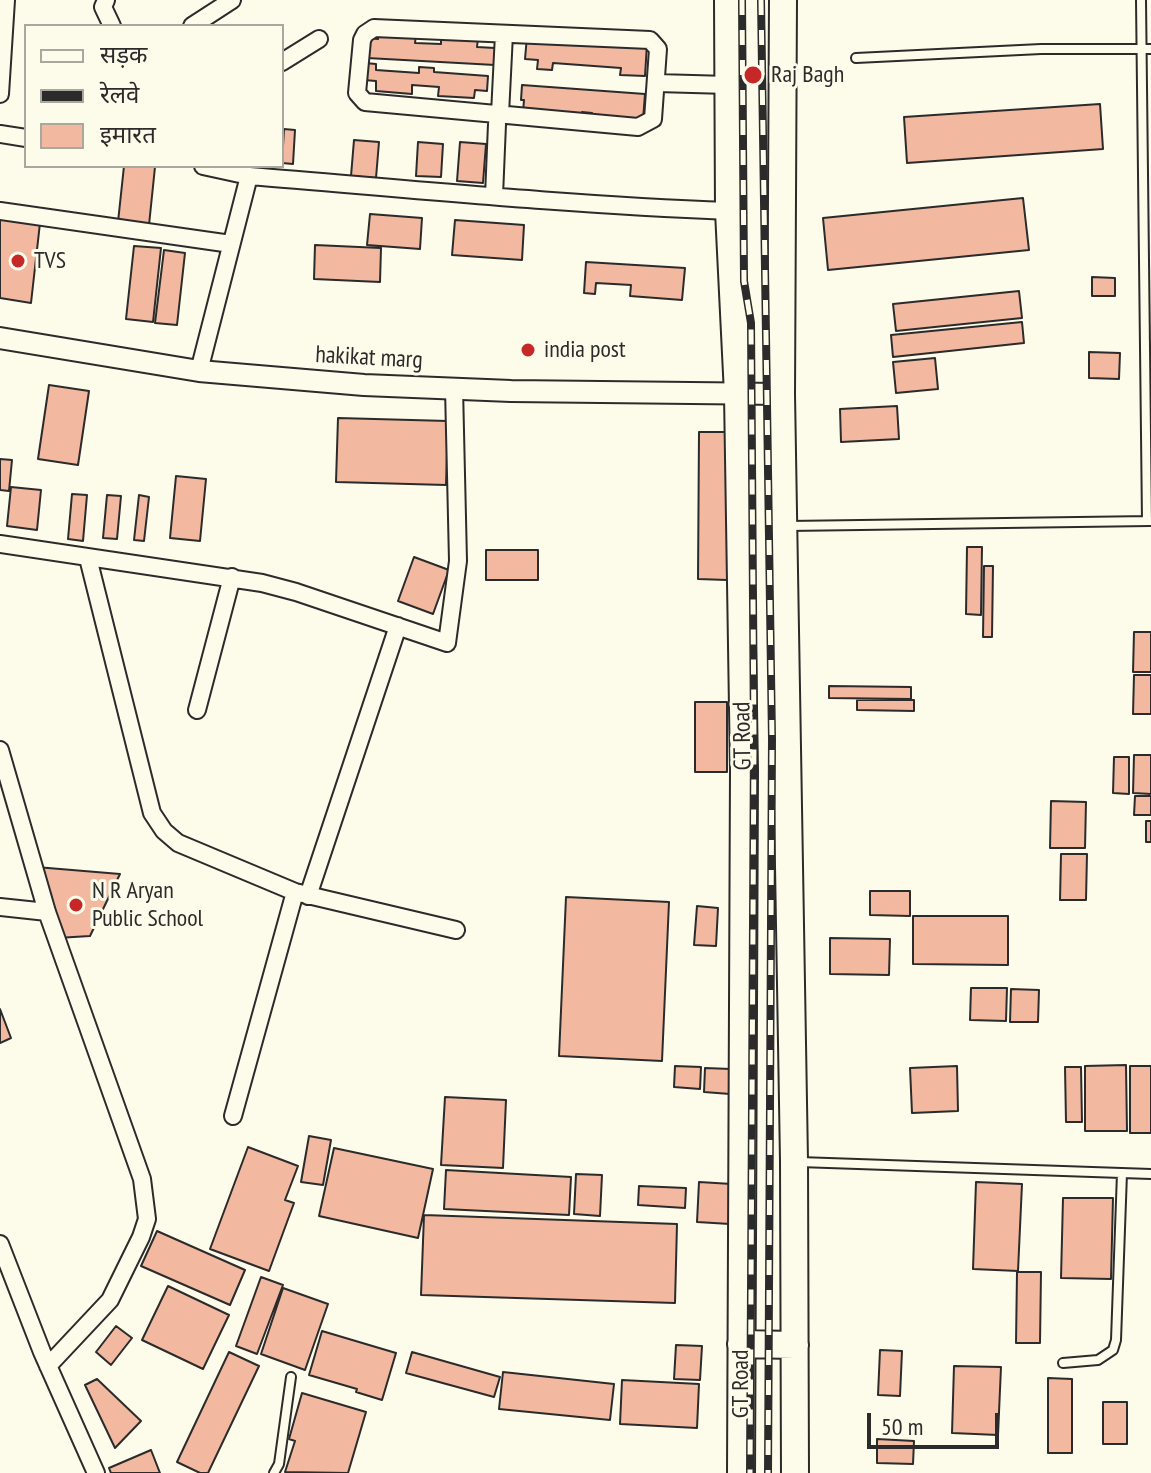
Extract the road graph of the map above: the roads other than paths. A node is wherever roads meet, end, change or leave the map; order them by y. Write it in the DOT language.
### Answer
graph roads {
  1 [pos="6,0"];
  2 [pos="106,0"];
  3 [pos="232,0"];
  4 [pos="728,0"];
  5 [pos="783,0"];
  6 [pos="1141,0"];
  7 [pos="111,24"];
  8 [pos="195,24"];
  9 [pos="504,34"];
  10 [pos="319,39"];
  11 [pos="1146,49"];
  12 [pos="856,58"];
  13 [pos="284,61"];
  14 [pos="657,83"];
  15 [pos="728,85"];
  16 [pos="0,94"];
  17 [pos="498,119"];
  18 [pos="0,134"];
  19 [pos="24,138"];
  20 [pos="212,168"];
  21 [pos="249,176"];
  22 [pos="494,196"];
  23 [pos="0,211"];
  24 [pos="729,211"];
  25 [pos="231,244"];
  26 [pos="1147,257"];
  27 [pos="0,338"];
  28 [pos="199,371"];
  29 [pos="454,388"];
  30 [pos="738,394"];
  31 [pos="781,394"];
  32 [pos="1149,521"];
  33 [pos="783,526"];
  34 [pos="0,544"];
  35 [pos="88,558"];
  36 [pos="232,577"];
  37 [pos="398,626"];
  38 [pos="197,710"];
  39 [pos="0,750"];
  40 [pos="787,768"];
  41 [pos="744,771"];
  42 [pos="301,894"];
  43 [pos="0,907"];
  44 [pos="47,912"];
  45 [pos="456,930"];
  46 [pos="233,1116"];
  47 [pos="794,1161"];
  48 [pos="1122,1173"];
  49 [pos="1151,1174"];
  50 [pos="0,1244"];
  51 [pos="741,1344"];
  52 [pos="795,1345"];
  53 [pos="1063,1363"];
  54 [pos="48,1366"];
  55 [pos="291,1377"];
  56 [pos="96,1473"];
  57 [pos="274,1473"];
  58 [pos="741,1473"];
  59 [pos="795,1473"];
  1 -- 16 [label="street"];
  2 -- 7 [label="street"];
  3 -- 8 [label="street"];
  4 -- 15 [label="highway, GT Road"];
  5 -- 31 [label="highway, GT Road"];
  6 -- 11 [label="lane"];
  9 -- 14 [label="street"];
  9 -- 17 [label="street"];
  9 -- 17 [label="street"];
  10 -- 13 [label="street"];
  11 -- 12 [label="lane"];
  11 -- 26 [label="lane"];
  14 -- 15 [label="street"];
  14 -- 17 [label="street"];
  15 -- 24 [label="highway, GT Road"];
  17 -- 22 [label="street"];
  18 -- 19 [label="street"];
  20 -- 21 [label="street"];
  21 -- 22 [label="street"];
  21 -- 25 [label="street"];
  22 -- 24 [label="street"];
  23 -- 25 [label="street"];
  24 -- 30 [label="highway, GT Road"];
  25 -- 28 [label="street"];
  26 -- 32 [label="lane"];
  27 -- 28 [label="street, hakikat marg"];
  28 -- 29 [label="street, hakikat marg"];
  29 -- 30 [label="street, hakikat marg"];
  29 -- 37 [label="street"];
  30 -- 31 [label="street, hakikat marg"];
  30 -- 41 [label="highway, GT Road"];
  31 -- 33 [label="highway, GT Road"];
  32 -- 33 [label="lane"];
  33 -- 40 [label="highway, GT Road"];
  34 -- 35 [label="street"];
  35 -- 36 [label="street"];
  35 -- 42 [label="street"];
  36 -- 37 [label="street"];
  36 -- 38 [label="street"];
  37 -- 42 [label="street"];
  39 -- 44 [label="street"];
  40 -- 41 [label="highway"];
  40 -- 47 [label="highway, GT Road"];
  41 -- 51 [label="highway, GT Road"];
  42 -- 45 [label="street"];
  42 -- 46 [label="street"];
  43 -- 44 [label="street"];
  44 -- 54 [label="street"];
  47 -- 48 [label="lane"];
  47 -- 52 [label="highway, GT Road"];
  48 -- 49 [label="lane"];
  48 -- 53 [label="lane"];
  50 -- 54 [label="street"];
  51 -- 52 [label="highway"];
  51 -- 58 [label="highway, GT Road"];
  52 -- 59 [label="highway, GT Road"];
  54 -- 56 [label="street"];
  55 -- 57 [label="lane"];
}
